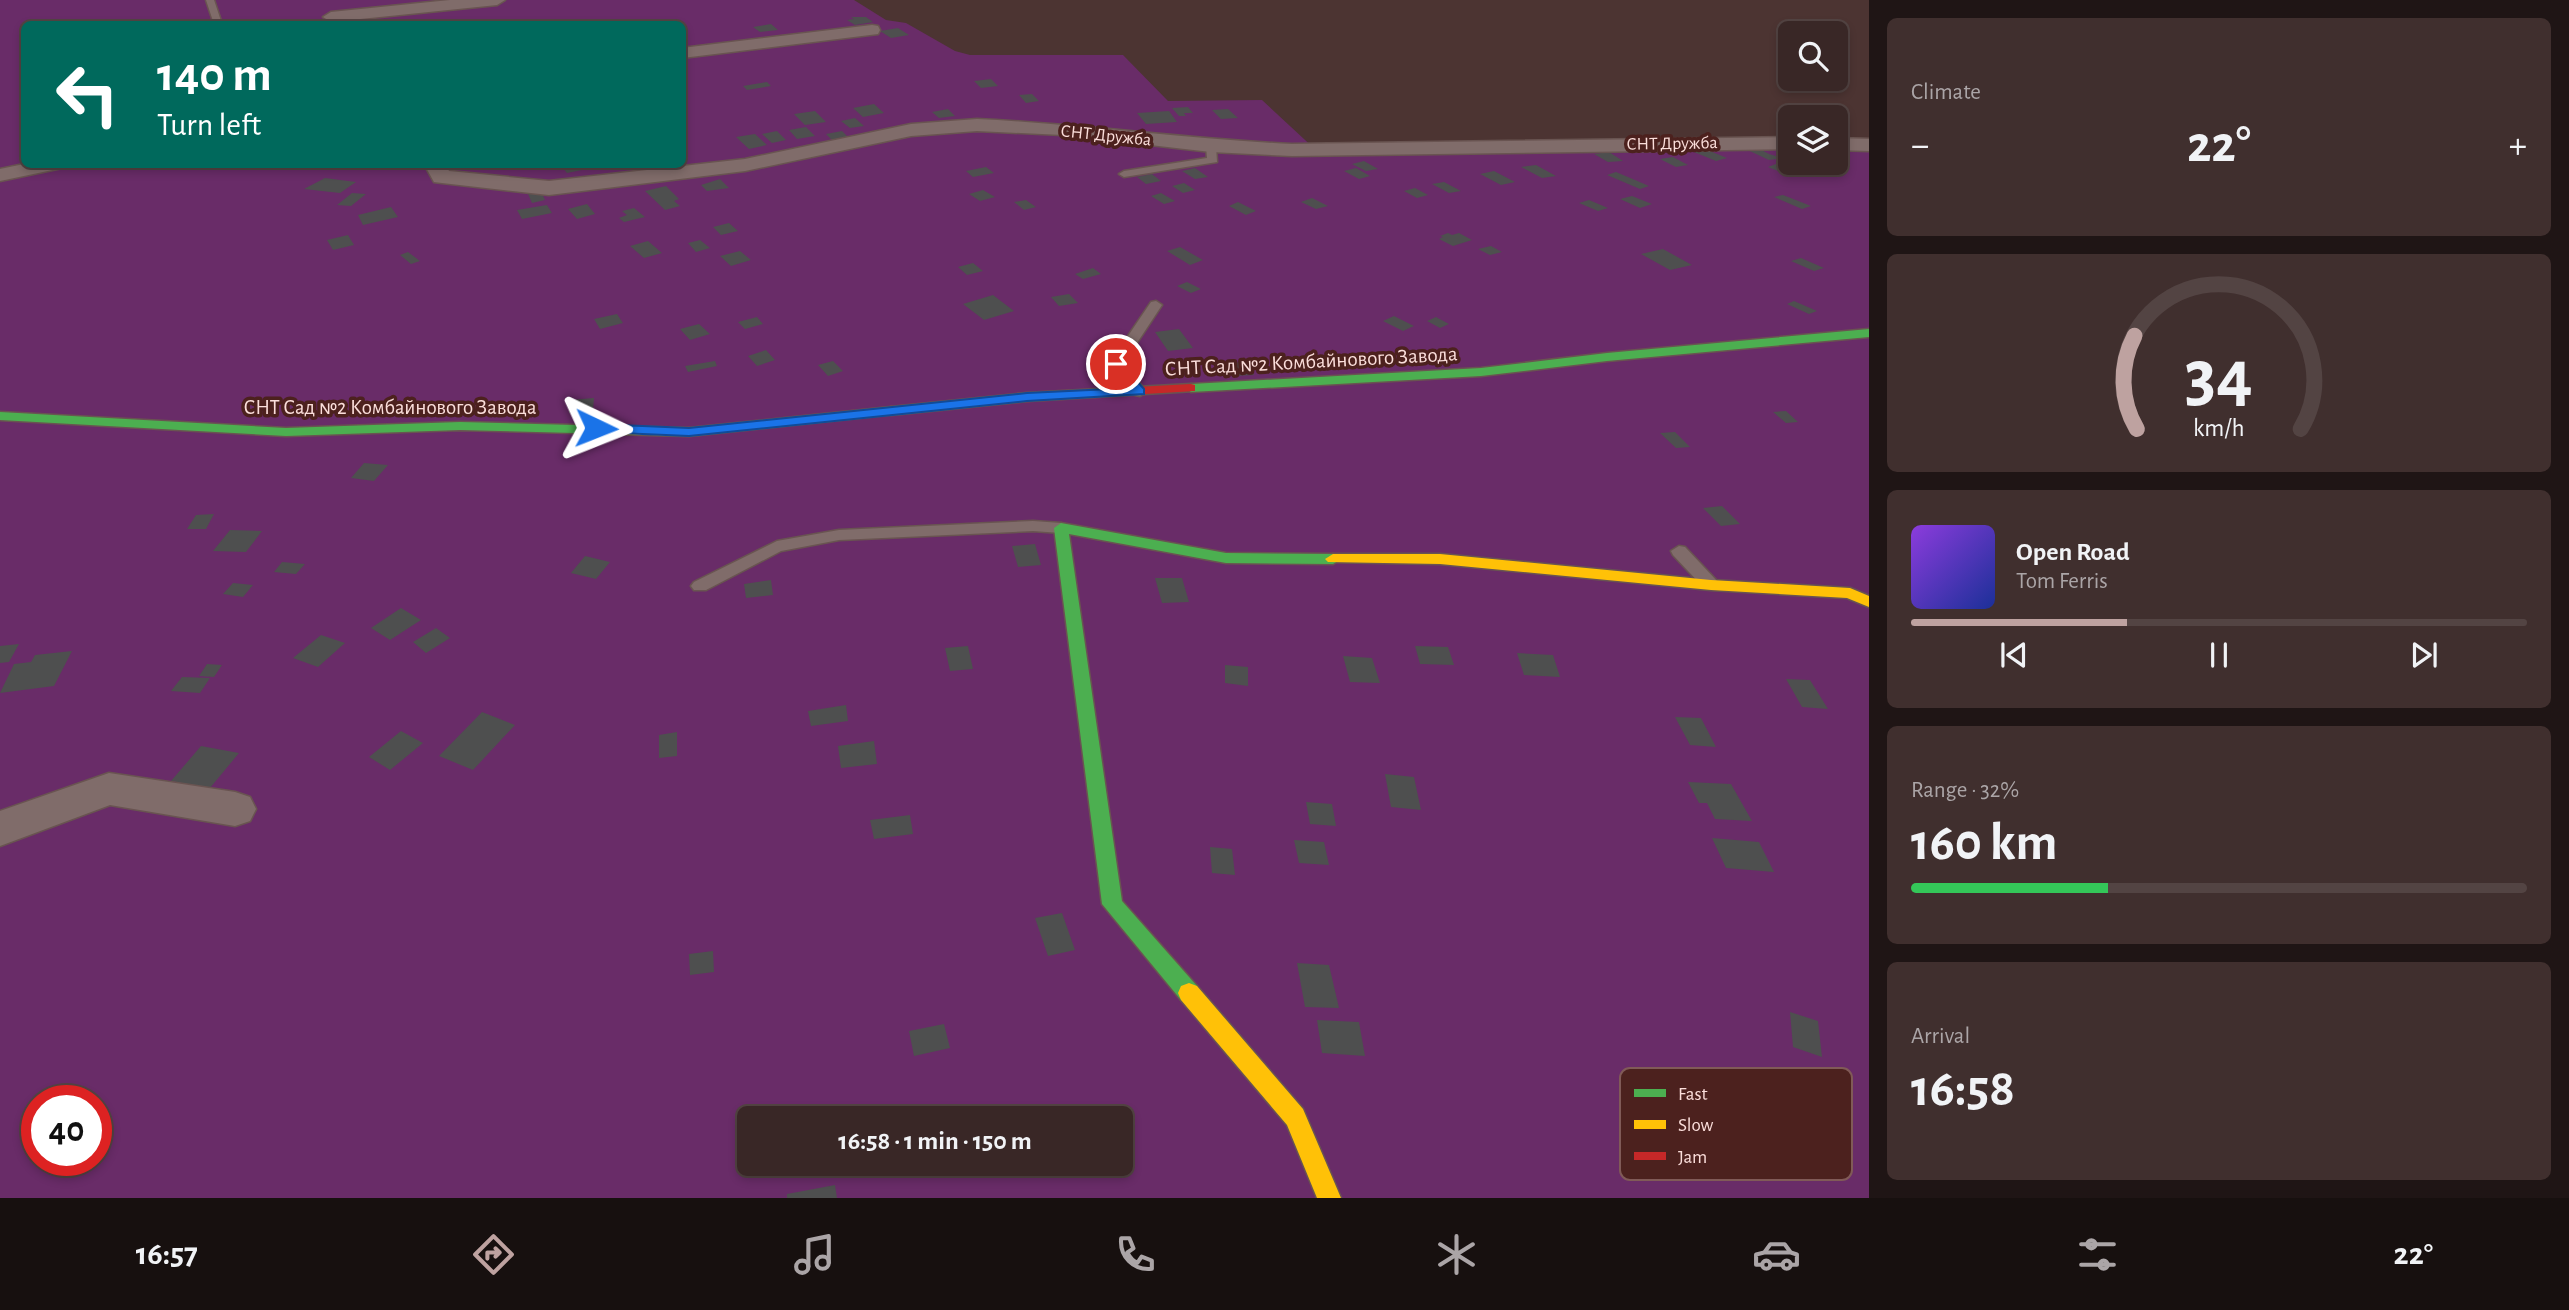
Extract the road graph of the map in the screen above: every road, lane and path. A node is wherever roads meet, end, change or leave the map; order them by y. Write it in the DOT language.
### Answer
graph roads {
  1 [pos="210,0"];
  2 [pos="328,0"];
  3 [pos="497,0"];
  4 [pos="217,21"];
  5 [pos="333,21"];
  6 [pos="872,30"];
  7 [pos="686,53"];
  8 [pos="1778,143"];
  9 [pos="1848,144"];
  10 [pos="1869,145"];
  11 [pos="1211,146"];
  12 [pos="35,168"];
  13 [pos="436,168"];
  14 [pos="1124,174"];
  15 [pos="0,175"];
  16 [pos="1156,305"];
  17 [pos="1869,333"];
  18 [pos="1140,392"];
  19 [pos="0,416"];
  20 [pos="1061,528"];
  21 [pos="1679,551"];
  22 [pos="1711,585"];
  23 [pos="700,586"];
  24 [pos="1869,602"];
  25 [pos="235,809"];
  26 [pos="0,829"];
  27 [pos="1329,1198"];
  1 -- 4 [label="lane"];
  2 -- 5 [label="street"];
  3 -- 5 [label="street"];
  6 -- 7 [label="street"];
  8 -- 11 [label="street, СНТ Дружба"];
  9 -- 10 [label="street"];
  11 -- 13 [label="street, СНТ Дружба"];
  11 -- 14 [label="lane"];
  12 -- 15 [label="street"];
  16 -- 18 [label="lane"];
  17 -- 18 [label="street, СНТ Сад №2 Комбайнового Завода"];
  18 -- 19 [label="street, СНТ Сад №2 Комбайнового Завода"];
  20 -- 22 [label="street"];
  20 -- 23 [label="lane"];
  20 -- 27 [label="street"];
  21 -- 22 [label="lane"];
  22 -- 24 [label="street"];
  25 -- 26 [label="street"];
}
